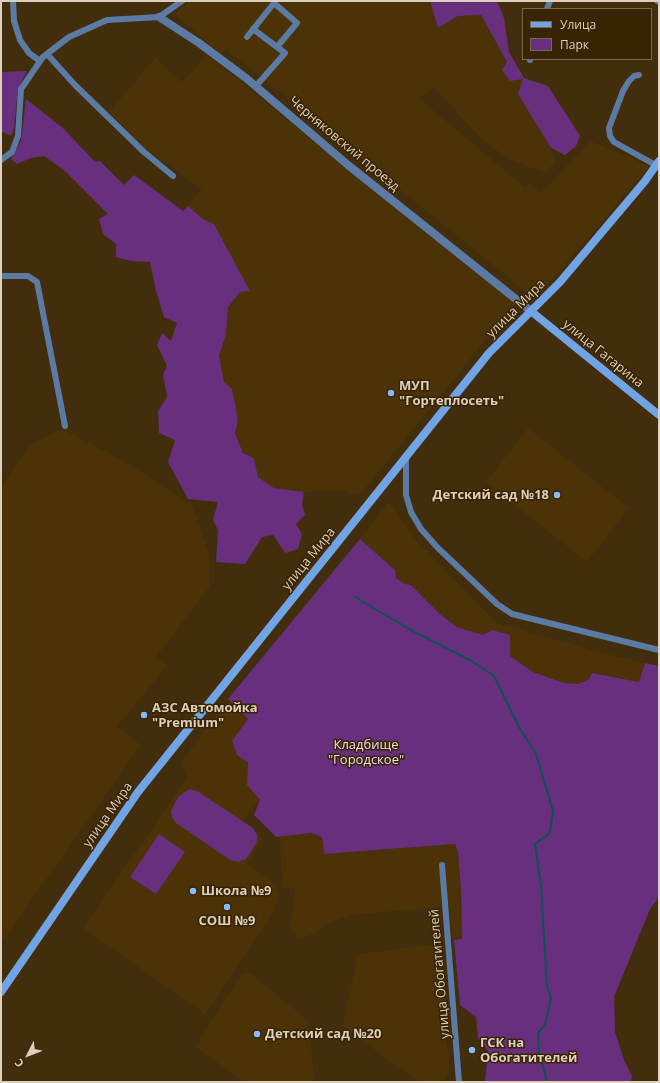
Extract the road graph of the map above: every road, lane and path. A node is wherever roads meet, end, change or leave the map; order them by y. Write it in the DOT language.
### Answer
graph roads {
  1 [pos="13,1"];
  2 [pos="182,1"];
  3 [pos="159,17"];
  4 [pos="253,29"];
  5 [pos="246,37"];
  6 [pos="277,47"];
  7 [pos="47,54"];
  8 [pos="40,61"];
  9 [pos="639,75"];
  10 [pos="256,86"];
  11 [pos="1,160"];
  12 [pos="658,164"];
  13 [pos="173,176"];
  14 [pos="1,276"];
  15 [pos="532,312"];
  16 [pos="659,415"];
  17 [pos="65,426"];
  18 [pos="406,458"];
  19 [pos="659,650"];
  20 [pos="442,864"];
  21 [pos="1,992"];
  22 [pos="459,1082"];
  1 -- 8 [label="street"];
  2 -- 3 [label="street"];
  3 -- 7 [label="street"];
  3 -- 10 [label="street, Черняковский проезд"];
  4 -- 5 [label="street"];
  4 -- 6 [label="street"];
  4 -- 6 [label="street"];
  6 -- 10 [label="street"];
  7 -- 8 [label="street"];
  7 -- 13 [label="street"];
  8 -- 11 [label="street"];
  9 -- 12 [label="street"];
  10 -- 15 [label="street, Черняковский проезд"];
  12 -- 15 [label="main road, улица Мира"];
  14 -- 17 [label="street"];
  15 -- 16 [label="main road, улица Гагарина"];
  15 -- 18 [label="main road, улица Мира"];
  18 -- 19 [label="street"];
  18 -- 21 [label="main road, улица Мира"];
  20 -- 22 [label="street, улица Обогатителей"];
}
